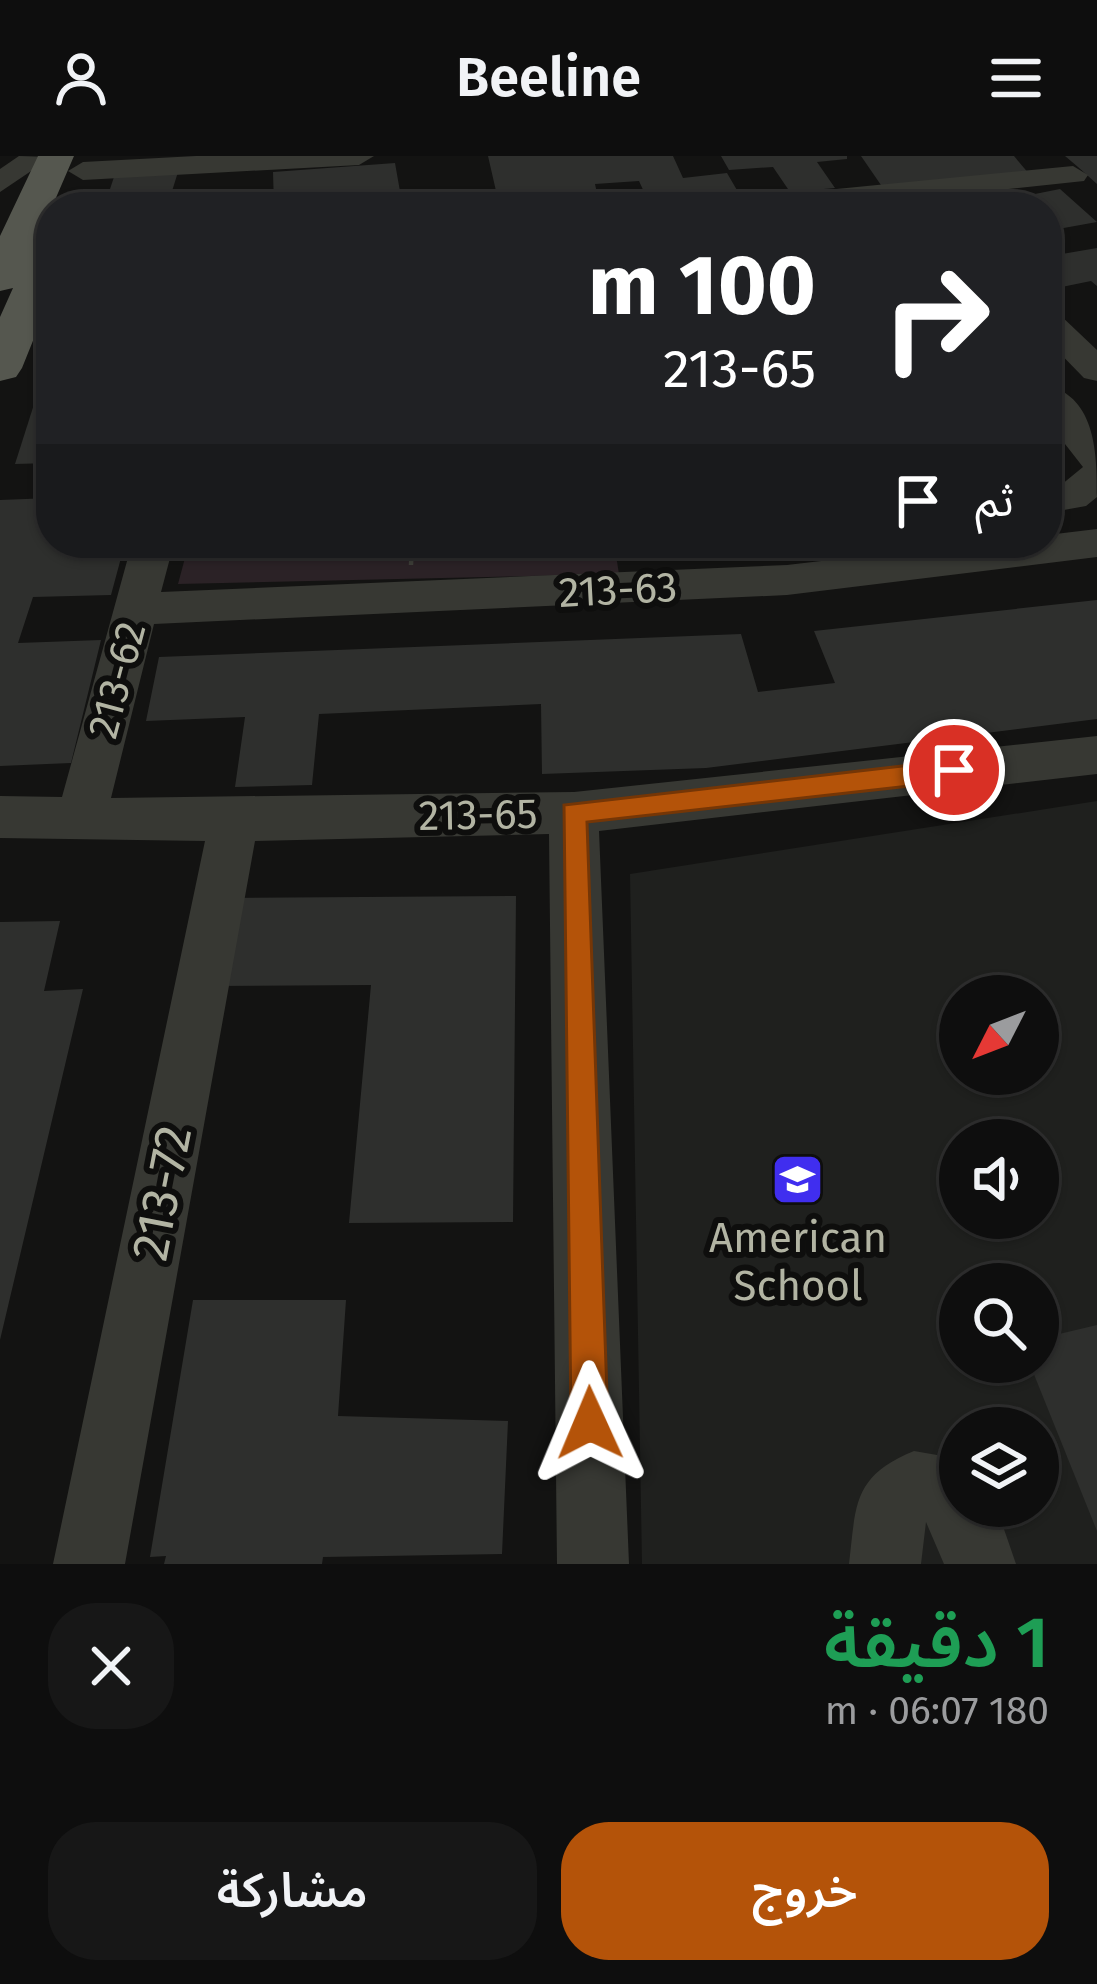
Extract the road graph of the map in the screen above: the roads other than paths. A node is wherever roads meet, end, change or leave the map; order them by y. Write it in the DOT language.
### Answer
graph roads {
  1 [pos="359,156"];
  2 [pos="59,159"];
  3 [pos="248,169"];
  4 [pos="1074,176"];
  5 [pos="0,183"];
  6 [pos="43,192"];
  7 [pos="65,192"];
  8 [pos="968,192"];
  9 [pos="36,206"];
  10 [pos="0,279"];
  11 [pos="36,282"];
  12 [pos="1062,342"];
  13 [pos="0,368"];
  14 [pos="1097,370"];
  15 [pos="1062,415"];
  16 [pos="1097,459"];
  17 [pos="1097,476"];
  18 [pos="1062,498"];
  19 [pos="1097,543"];
  20 [pos="1062,548"];
  21 [pos="149,558"];
  22 [pos="645,558"];
  23 [pos="990,558"];
  24 [pos="651,589"];
  25 [pos="136,609"];
  26 [pos="1097,754"];
  27 [pos="574,812"];
  28 [pos="81,817"];
  29 [pos="0,818"];
  30 [pos="234,821"];
  31 [pos="89,1564"];
  32 [pos="593,1564"];
  33 [pos="885,1564"];
  34 [pos="980,1564"];
  1 -- 3 [label="street"];
  2 -- 3 [label="street"];
  2 -- 5 [label="street"];
  2 -- 6 [label="main road"];
  2 -- 7 [label="main road"];
  4 -- 8 [label="street"];
  9 -- 10 [label="main road"];
  11 -- 13 [label="main road"];
  12 -- 14 [label="street"];
  15 -- 16 [label="street"];
  17 -- 18 [label="street"];
  19 -- 20 [label="street, 213-63"];
  21 -- 25 [label="street, 213-62"];
  22 -- 24 [label="street"];
  23 -- 24 [label="street, 213-63"];
  24 -- 25 [label="street, 213-63"];
  25 -- 28 [label="street, 213-62"];
  26 -- 27 [label="street, 213-65"];
  27 -- 30 [label="street, 213-65"];
  27 -- 32 [label="street"];
  28 -- 29 [label="street, 213-65"];
  28 -- 30 [label="street, 213-65"];
  30 -- 31 [label="street, 213-72"];
  33 -- 34 [label="street"];
}
